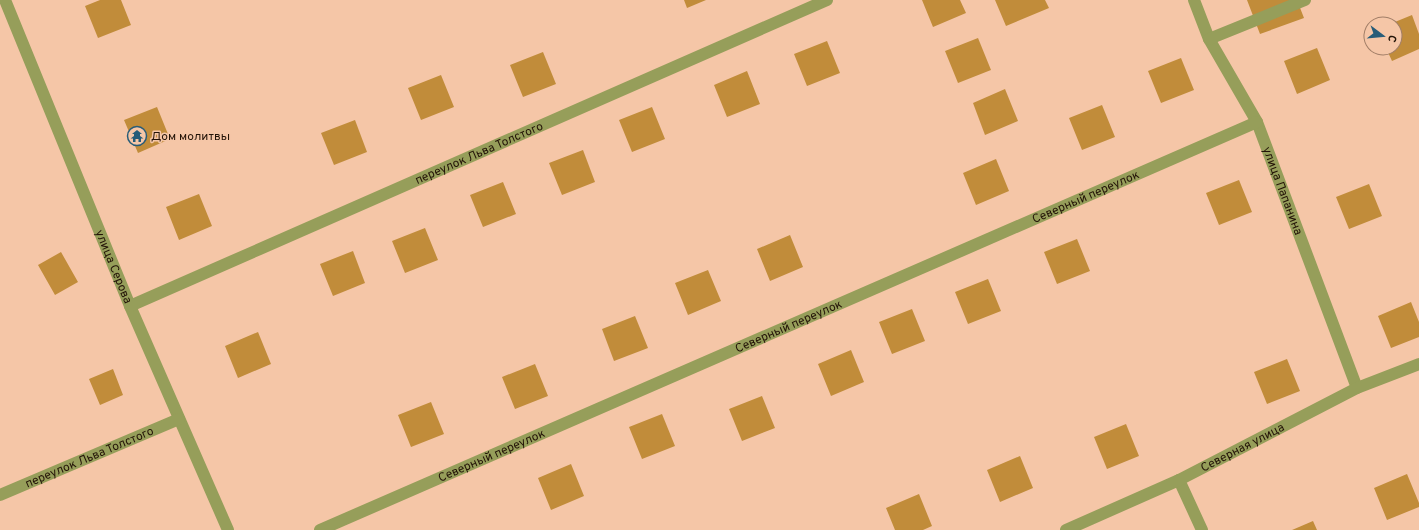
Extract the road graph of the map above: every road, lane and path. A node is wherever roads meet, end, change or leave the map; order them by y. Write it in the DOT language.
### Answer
graph roads {
  1 [pos="5,0"];
  2 [pos="827,0"];
  3 [pos="1194,0"];
  4 [pos="1305,0"];
  5 [pos="1209,39"];
  6 [pos="1257,122"];
  7 [pos="130,306"];
  8 [pos="1419,364"];
  9 [pos="1357,388"];
  10 [pos="179,419"];
  11 [pos="1179,480"];
  12 [pos="0,495"];
  13 [pos="228,530"];
  14 [pos="320,530"];
  15 [pos="1066,530"];
  16 [pos="1202,530"];
  1 -- 7 [label="street, улица Серова"];
  2 -- 7 [label="street, переулок Льва Толстого"];
  3 -- 5 [label="street, улица Папанина"];
  4 -- 5 [label="street"];
  5 -- 6 [label="street, улица Папанина"];
  6 -- 9 [label="street, улица Папанина"];
  6 -- 14 [label="street, Северный переулок"];
  7 -- 10 [label="street, улица Серова"];
  8 -- 9 [label="street, Северная улица"];
  9 -- 11 [label="street, Северная улица"];
  10 -- 12 [label="street, переулок Льва Толстого"];
  10 -- 13 [label="street, улица Серова"];
  11 -- 15 [label="street, Северная улица"];
  11 -- 16 [label="street"];
}
